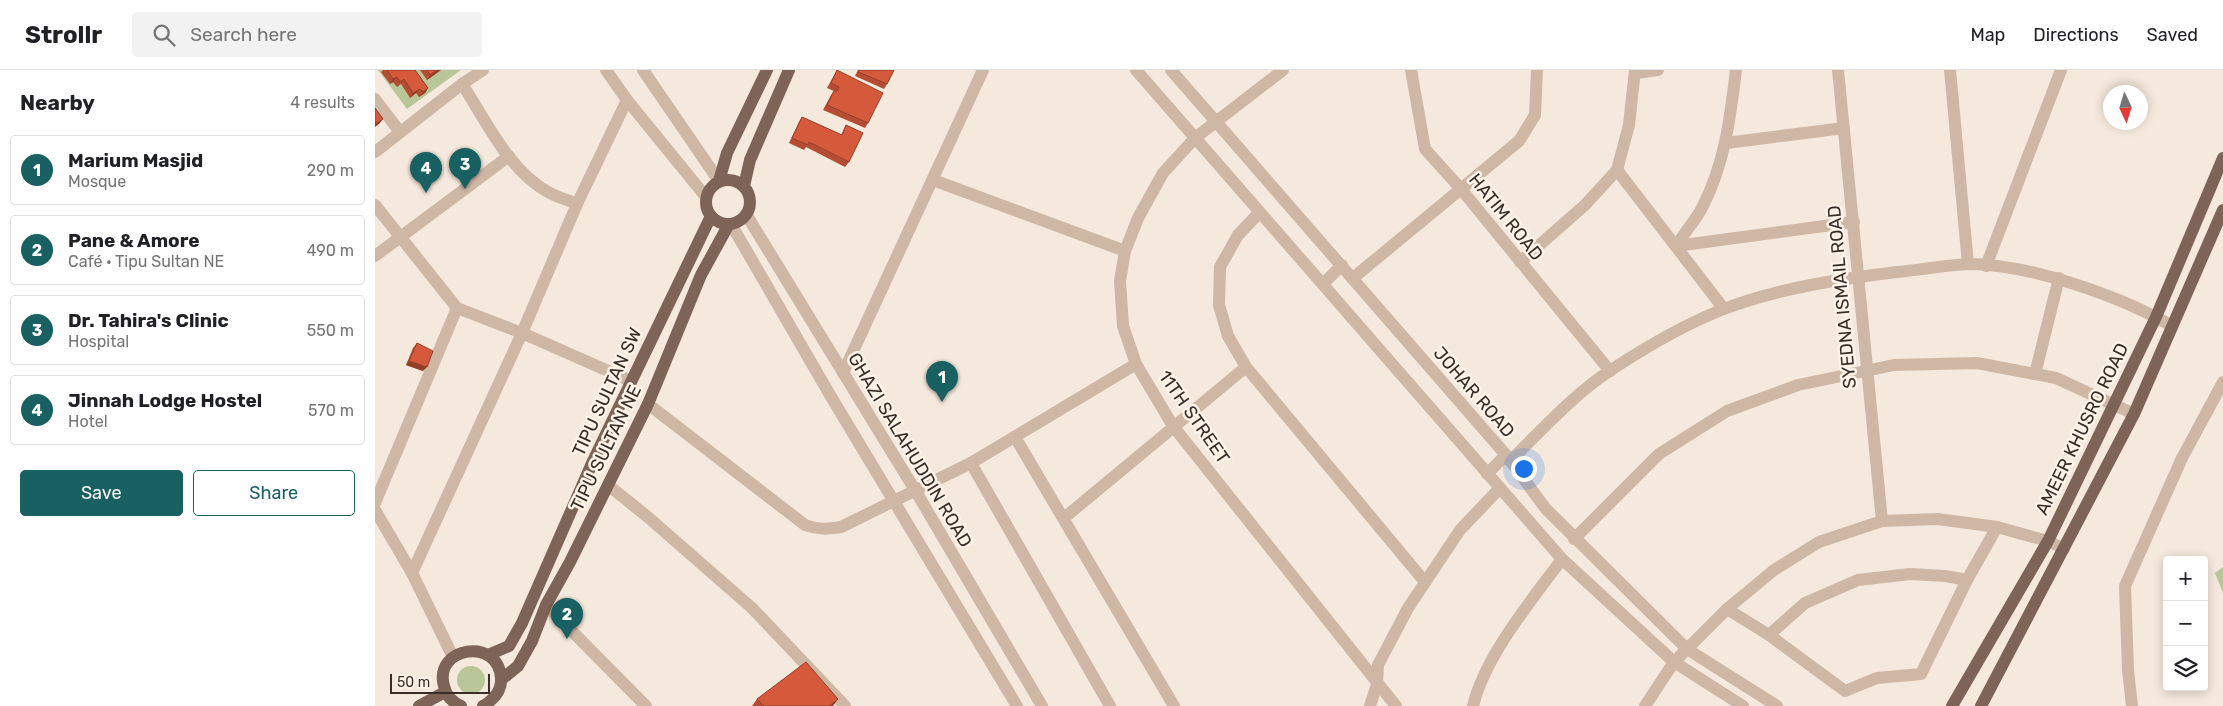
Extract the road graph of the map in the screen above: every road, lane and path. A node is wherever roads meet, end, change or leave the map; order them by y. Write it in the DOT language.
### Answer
graph roads {
  1 [pos="483,70"];
  2 [pos="606,70"];
  3 [pos="643,70"];
  4 [pos="767,70"];
  5 [pos="789,70"];
  6 [pos="983,70"];
  7 [pos="1136,70"];
  8 [pos="1171,70"];
  9 [pos="1283,70"];
  10 [pos="1411,70"];
  11 [pos="1537,70"];
  12 [pos="1658,70"];
  13 [pos="1736,70"];
  14 [pos="1838,70"];
  15 [pos="1949,70"];
  16 [pos="2061,70"];
  17 [pos="1635,71"];
  18 [pos="462,84"];
  19 [pos="375,99"];
  20 [pos="627,100"];
  21 [pos="1217,123"];
  22 [pos="1844,128"];
  23 [pos="400,132"];
  24 [pos="1195,138"];
  25 [pos="1725,143"];
  26 [pos="375,152"];
  27 [pos="509,156"];
  28 [pos="2223,158"];
  29 [pos="1617,170"];
  30 [pos="933,180"];
  31 [pos="719,181"];
  32 [pos="744,186"];
  33 [pos="1461,189"];
  34 [pos="706,197"];
  35 [pos="577,204"];
  36 [pos="375,205"];
  37 [pos="2223,210"];
  38 [pos="1259,213"];
  39 [pos="746,214"];
  40 [pos="711,216"];
  41 [pos="1854,222"];
  42 [pos="730,224"];
  43 [pos="401,238"];
  44 [pos="1676,246"];
  45 [pos="1125,251"];
  46 [pos="375,256"];
  47 [pos="1519,262"];
  48 [pos="1968,264"];
  49 [pos="1342,265"];
  50 [pos="1986,266"];
  51 [pos="1858,277"];
  52 [pos="1353,278"];
  53 [pos="2059,278"];
  54 [pos="1323,284"];
  55 [pos="457,308"];
  56 [pos="1724,309"];
  57 [pos="2156,317"];
  58 [pos="2173,326"];
  59 [pos="522,333"];
  60 [pos="1136,364"];
  61 [pos="1246,367"];
  62 [pos="1610,371"];
  63 [pos="1866,371"];
  64 [pos="843,373"];
  65 [pos="2035,374"];
  66 [pos="631,381"];
  67 [pos="2223,382"];
  68 [pos="2115,403"];
  69 [pos="648,404"];
  70 [pos="2134,414"];
  71 [pos="1173,426"];
  72 [pos="1015,437"];
  73 [pos="1508,458"];
  74 [pos="971,463"];
  75 [pos="1487,474"];
  76 [pos="608,485"];
  77 [pos="1499,489"];
  78 [pos="915,490"];
  79 [pos="894,499"];
  80 [pos="375,503"];
  81 [pos="375,510"];
  82 [pos="1064,518"];
  83 [pos="1882,521"];
  84 [pos="1997,526"];
  85 [pos="1574,539"];
  86 [pos="2048,541"];
  87 [pos="2064,549"];
  88 [pos="1562,559"];
  89 [pos="412,573"];
  90 [pos="1967,580"];
  91 [pos="1425,582"];
  92 [pos="546,605"];
  93 [pos="1727,608"];
  94 [pos="1769,635"];
  95 [pos="1687,649"];
  96 [pos="489,655"];
  97 [pos="453,657"];
  98 [pos="1674,662"];
  99 [pos="501,680"];
  100 [pos="1377,684"];
  101 [pos="445,692"];
  102 [pos="419,706"];
  103 [pos="461,706"];
  104 [pos="484,706"];
  105 [pos="646,706"];
  106 [pos="845,706"];
  107 [pos="1017,706"];
  108 [pos="1042,706"];
  109 [pos="1110,706"];
  110 [pos="1174,706"];
  111 [pos="1370,706"];
  112 [pos="1396,706"];
  113 [pos="1473,706"];
  114 [pos="1645,706"];
  115 [pos="1743,706"];
  116 [pos="1777,706"];
  117 [pos="1953,706"];
  118 [pos="1981,706"];
  119 [pos="2132,706"];
  1 -- 18 [label="street"];
  2 -- 20 [label="street"];
  3 -- 31 [label="street"];
  4 -- 31 [label="main road"];
  5 -- 32 [label="main road"];
  6 -- 30 [label="street"];
  7 -- 24 [label="street"];
  8 -- 21 [label="street, JOHAR ROAD"];
  9 -- 21 [label="street, 11TH STREET"];
  10 -- 33 [label="street, HATIM ROAD"];
  11 -- 33 [label="street"];
  12 -- 17 [label="street"];
  13 -- 25 [label="street"];
  14 -- 22 [label="street, SYEDNA ISMAIL ROAD"];
  15 -- 48 [label="street"];
  16 -- 50 [label="street"];
  17 -- 29 [label="street"];
  18 -- 23 [label="street"];
  18 -- 27 [label="street"];
  19 -- 23 [label="street"];
  20 -- 34 [label="street"];
  20 -- 35 [label="street"];
  21 -- 24 [label="street, 11TH STREET"];
  21 -- 49 [label="street, JOHAR ROAD"];
  22 -- 25 [label="street"];
  22 -- 41 [label="street, SYEDNA ISMAIL ROAD"];
  23 -- 26 [label="street"];
  24 -- 38 [label="street"];
  24 -- 45 [label="street, 11TH STREET"];
  25 -- 44 [label="street"];
  27 -- 35 [label="street"];
  27 -- 43 [label="street"];
  28 -- 57 [label="main road, AMEER KHUSRO ROAD"];
  29 -- 44 [label="street"];
  29 -- 47 [label="street"];
  30 -- 45 [label="street"];
  30 -- 64 [label="street"];
  31 -- 32 [label="main road"];
  31 -- 34 [label="main road"];
  32 -- 39 [label="main road"];
  33 -- 47 [label="street, HATIM ROAD"];
  33 -- 52 [label="street"];
  34 -- 40 [label="main road"];
  35 -- 59 [label="street"];
  36 -- 43 [label="street"];
  37 -- 58 [label="main road"];
  38 -- 54 [label="street"];
  38 -- 61 [label="street"];
  39 -- 42 [label="main road"];
  39 -- 64 [label="street, GHAZI SALAHUDDIN ROAD"];
  40 -- 42 [label="main road"];
  40 -- 66 [label="main road, TIPU SULTAN SW"];
  41 -- 44 [label="street"];
  41 -- 51 [label="street, SYEDNA ISMAIL ROAD"];
  42 -- 69 [label="main road, TIPU SULTAN NE"];
  42 -- 79 [label="street"];
  43 -- 46 [label="street"];
  43 -- 55 [label="street"];
  44 -- 56 [label="street"];
  45 -- 60 [label="street, 11TH STREET"];
  47 -- 62 [label="street, HATIM ROAD"];
  48 -- 50 [label="street"];
  48 -- 51 [label="street"];
  49 -- 52 [label="street, JOHAR ROAD"];
  49 -- 54 [label="street"];
  50 -- 53 [label="street"];
  51 -- 56 [label="street"];
  51 -- 63 [label="street, SYEDNA ISMAIL ROAD"];
  52 -- 73 [label="street, JOHAR ROAD"];
  53 -- 57 [label="street"];
  53 -- 65 [label="street"];
  54 -- 75 [label="street"];
  55 -- 59 [label="street"];
  55 -- 80 [label="street"];
  56 -- 62 [label="street"];
  57 -- 58 [label="street"];
  57 -- 68 [label="main road, AMEER KHUSRO ROAD"];
  58 -- 70 [label="main road"];
  59 -- 66 [label="street"];
  59 -- 89 [label="street"];
  60 -- 71 [label="street, 11TH STREET"];
  60 -- 72 [label="street"];
  61 -- 71 [label="street"];
  61 -- 91 [label="street"];
  62 -- 73 [label="street"];
  63 -- 65 [label="street"];
  63 -- 83 [label="street, SYEDNA ISMAIL ROAD"];
  63 -- 85 [label="street"];
  64 -- 78 [label="street, GHAZI SALAHUDDIN ROAD"];
  65 -- 68 [label="street"];
  66 -- 96 [label="main road, TIPU SULTAN SW"];
  67 -- 119 [label="street"];
  68 -- 70 [label="street"];
  68 -- 86 [label="main road, AMEER KHUSRO ROAD"];
  69 -- 76 [label="main road, TIPU SULTAN NE"];
  69 -- 79 [label="street"];
  70 -- 87 [label="main road"];
  71 -- 82 [label="street"];
  71 -- 100 [label="street, 11TH STREET"];
  72 -- 74 [label="street"];
  72 -- 82 [label="street"];
  73 -- 75 [label="street"];
  73 -- 85 [label="street, JOHAR ROAD"];
  74 -- 78 [label="street"];
  74 -- 109 [label="street"];
  75 -- 77 [label="street"];
  76 -- 92 [label="main road, TIPU SULTAN NE"];
  76 -- 106 [label="street"];
  77 -- 88 [label="street"];
  77 -- 91 [label="street"];
  78 -- 79 [label="street"];
  78 -- 108 [label="street, GHAZI SALAHUDDIN ROAD"];
  79 -- 107 [label="street"];
  81 -- 89 [label="street"];
  82 -- 110 [label="street"];
  83 -- 84 [label="street"];
  83 -- 93 [label="street"];
  84 -- 86 [label="street"];
  84 -- 90 [label="street"];
  85 -- 95 [label="street, JOHAR ROAD"];
  86 -- 87 [label="street"];
  86 -- 117 [label="main road, AMEER KHUSRO ROAD"];
  87 -- 118 [label="main road"];
  88 -- 98 [label="street"];
  88 -- 113 [label="street"];
  89 -- 97 [label="street"];
  90 -- 94 [label="street"];
  90 -- 94 [label="street"];
  91 -- 100 [label="street"];
  92 -- 99 [label="main road, TIPU SULTAN NE"];
  92 -- 105 [label="street"];
  93 -- 94 [label="street"];
  93 -- 95 [label="street"];
  95 -- 98 [label="street"];
  95 -- 116 [label="street, JOHAR ROAD"];
  96 -- 97 [label="main road"];
  96 -- 99 [label="main road"];
  97 -- 101 [label="main road"];
  98 -- 114 [label="street"];
  98 -- 115 [label="street"];
  99 -- 104 [label="main road, TIPU SULTAN NE"];
  100 -- 111 [label="street"];
  100 -- 112 [label="street, 11TH STREET"];
  101 -- 102 [label="main road"];
  101 -- 103 [label="main road"];
}
